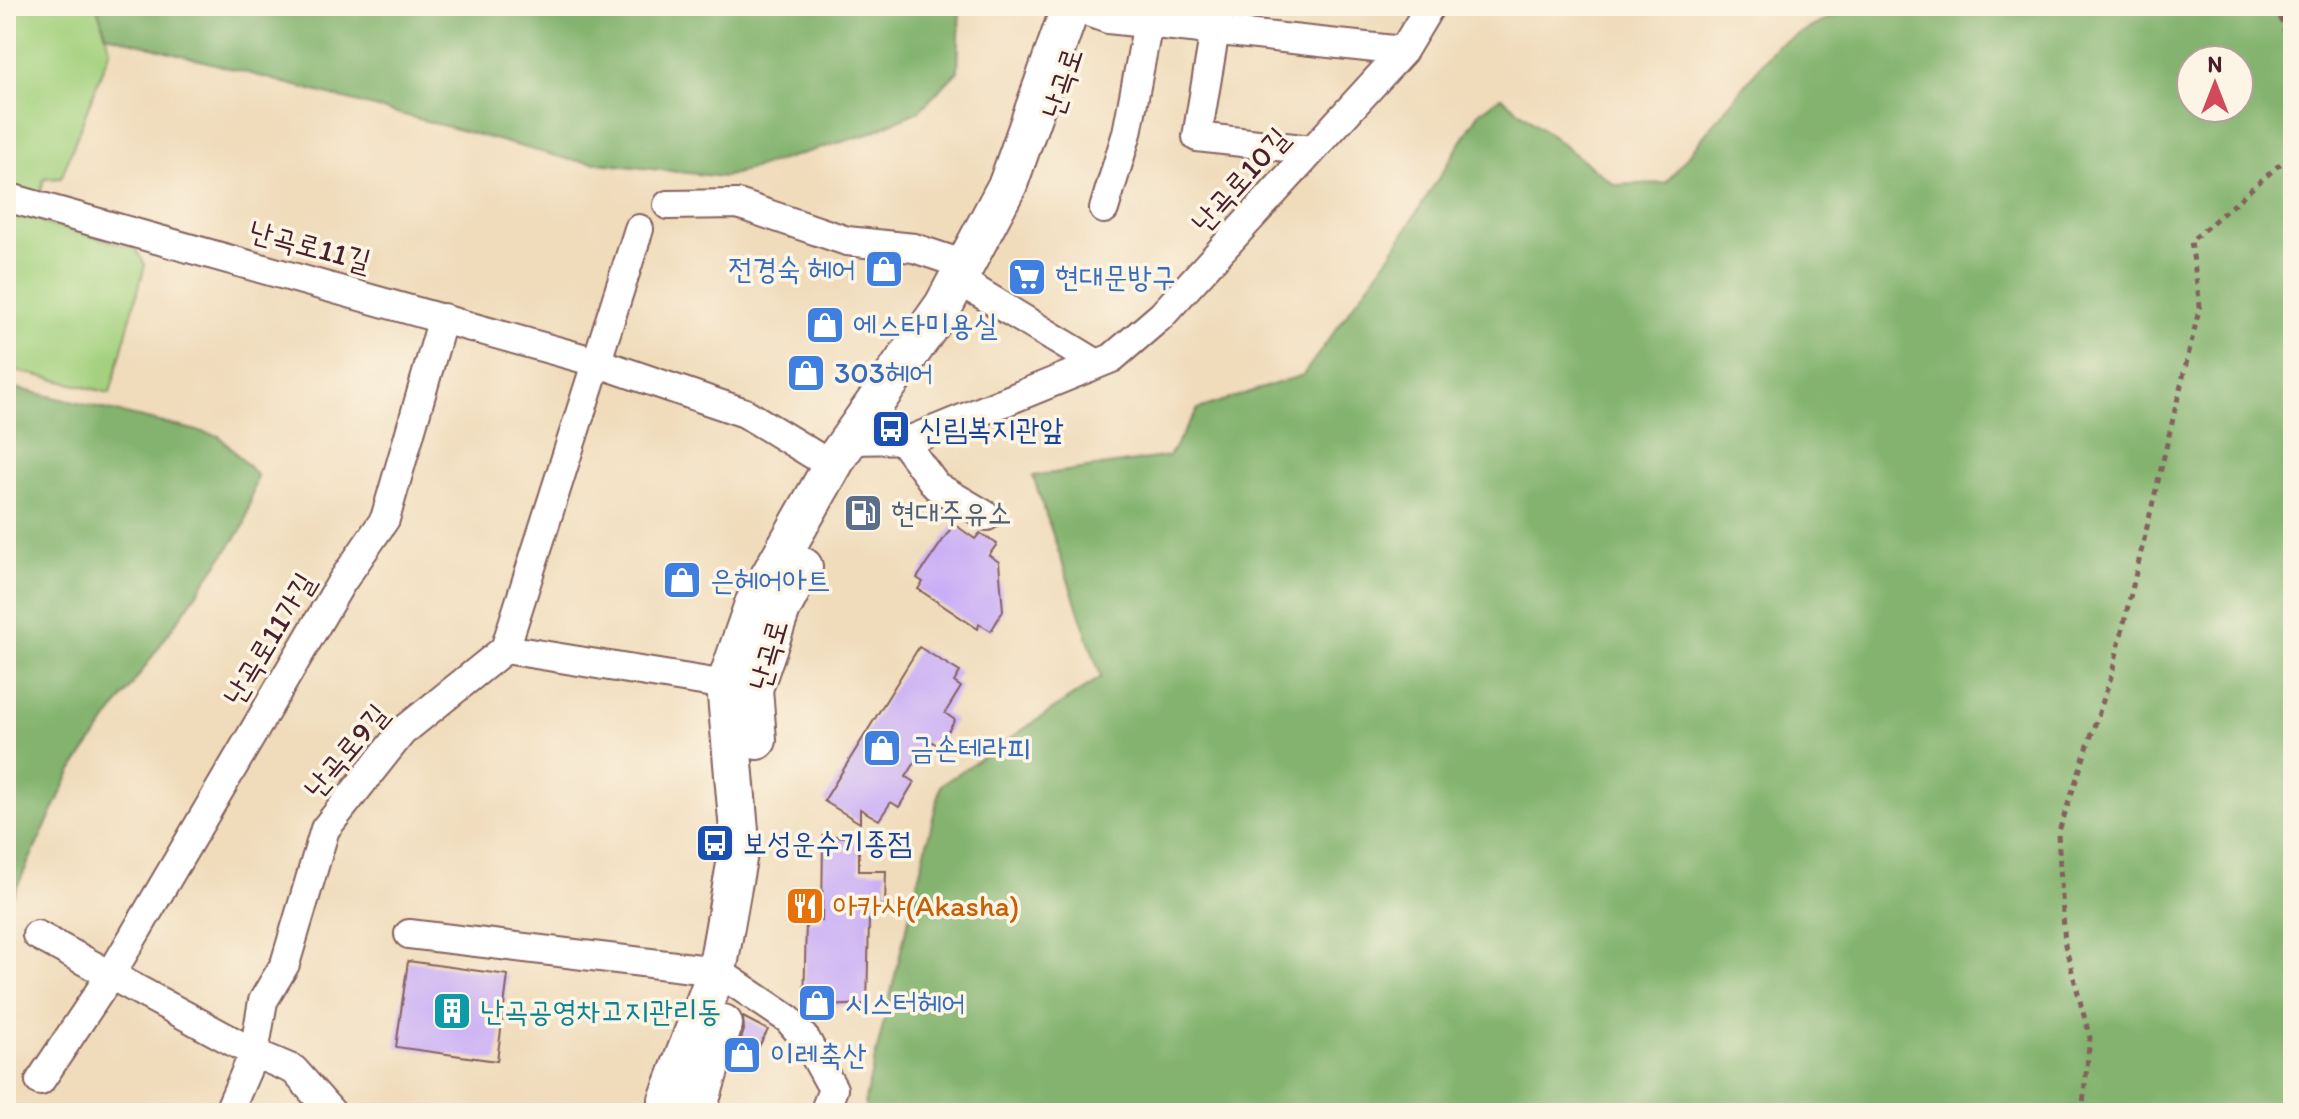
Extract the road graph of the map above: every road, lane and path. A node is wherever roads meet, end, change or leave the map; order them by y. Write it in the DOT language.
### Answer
graph roads {
  1 [pos="2276,6"];
  2 [pos="1078,7"];
  3 [pos="1426,9"];
  4 [pos="1216,17"];
  5 [pos="1148,23"];
  6 [pos="1403,51"];
  7 [pos="2293,55"];
  8 [pos="1312,150"];
  9 [pos="2293,153"];
  10 [pos="6,197"];
  11 [pos="668,205"];
  12 [pos="1104,209"];
  13 [pos="639,229"];
  14 [pos="965,278"];
  15 [pos="443,318"];
  16 [pos="596,362"];
  17 [pos="1097,364"];
  18 [pos="863,446"];
  19 [pos="987,516"];
  20 [pos="505,649"];
  21 [pos="726,685"];
  22 [pos="409,934"];
  23 [pos="37,935"];
  24 [pos="110,976"];
  25 [pos="727,977"];
  26 [pos="254,1053"];
  27 [pos="40,1081"];
  28 [pos="228,1113"];
  29 [pos="332,1113"];
  30 [pos="667,1113"];
  31 [pos="696,1113"];
  32 [pos="824,1113"];
  33 [pos="2082,1113"];
  1 -- 7 [label="path"];
  2 -- 5 [label="street"];
  2 -- 14 [label="main road, 난곡로"];
  3 -- 6 [label="street, 난곡로10길"];
  4 -- 5 [label="street"];
  4 -- 6 [label="street"];
  4 -- 8 [label="street"];
  5 -- 12 [label="street"];
  6 -- 8 [label="street, 난곡로10길"];
  8 -- 17 [label="street, 난곡로10길"];
  9 -- 33 [label="path"];
  10 -- 15 [label="street, 난곡로11길"];
  11 -- 14 [label="street"];
  13 -- 16 [label="street"];
  14 -- 17 [label="street"];
  14 -- 18 [label="main road, 난곡로"];
  15 -- 16 [label="street, 난곡로11길"];
  15 -- 24 [label="street, 난곡로11가길"];
  16 -- 18 [label="street, 난곡로11길"];
  16 -- 20 [label="street"];
  17 -- 18 [label="street, 난곡로10길"];
  18 -- 19 [label="street"];
  18 -- 21 [label="main road, 난곡로"];
  18 -- 25 [label="main road, 난곡로"];
  20 -- 21 [label="street"];
  20 -- 26 [label="street, 난곡로9길"];
  21 -- 25 [label="main road, 난곡로"];
  22 -- 25 [label="street"];
  23 -- 24 [label="street"];
  24 -- 26 [label="street"];
  24 -- 27 [label="street, 난곡로11가길"];
  25 -- 30 [label="main road, 난곡로"];
  25 -- 31 [label="main road, 난곡로"];
  25 -- 32 [label="street"];
  26 -- 28 [label="street, 난곡로9길"];
  26 -- 29 [label="street"];
}
